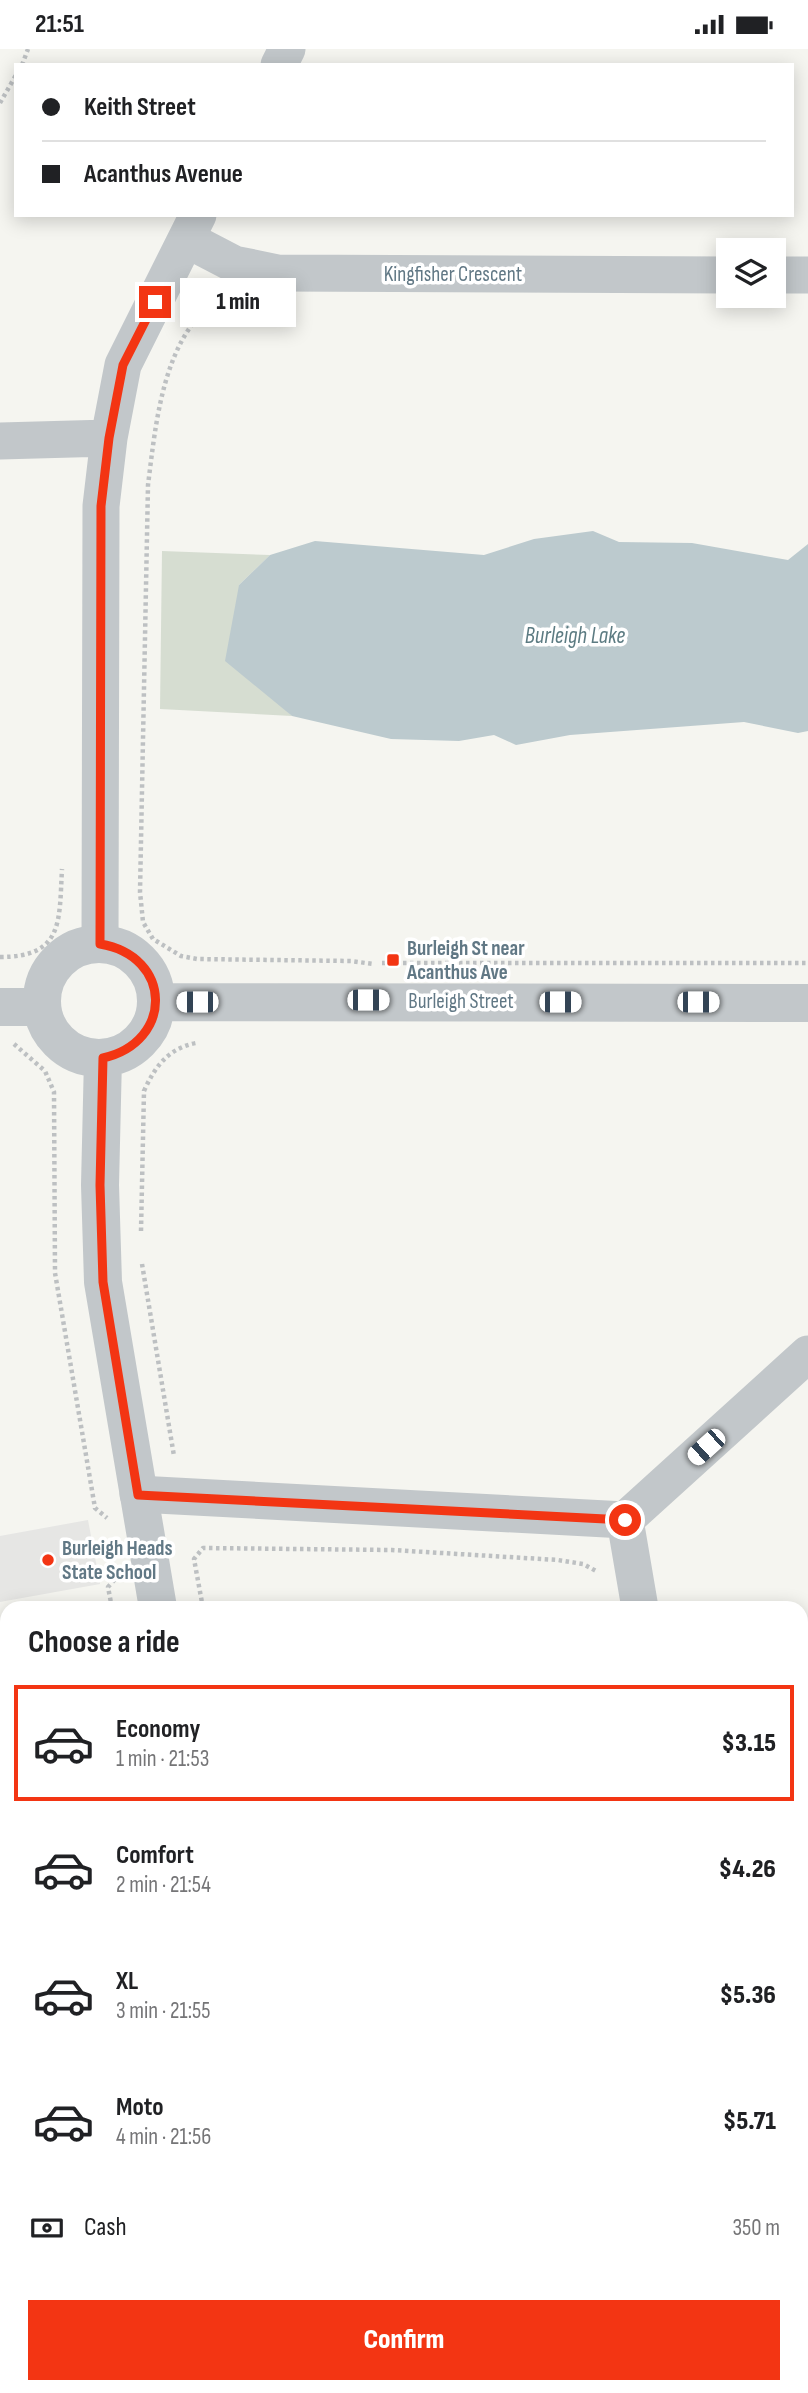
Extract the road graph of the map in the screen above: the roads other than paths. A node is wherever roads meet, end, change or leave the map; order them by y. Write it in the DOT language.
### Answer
graph roads {
  1 [pos="192,227"];
  2 [pos="716,275"];
  3 [pos="786,275"];
  4 [pos="808,275"];
  5 [pos="109,438"];
  6 [pos="0,441"];
  7 [pos="100,944"];
  8 [pos="156,1002"];
  9 [pos="808,1003"];
  10 [pos="42,1007"];
  11 [pos="3,1024"];
  12 [pos="103,1058"];
  13 [pos="808,1354"];
  14 [pos="138,1495"];
  15 [pos="625,1520"];
  16 [pos="157,1601"];
  17 [pos="639,1601"];
  1 -- 2 [label="street, Kingfisher Crescent"];
  1 -- 5 [label="street"];
  3 -- 4 [label="street"];
  5 -- 6 [label="street"];
  5 -- 7 [label="street"];
  7 -- 8 [label="street"];
  7 -- 10 [label="street"];
  8 -- 9 [label="street, Burleigh Street"];
  8 -- 12 [label="street"];
  10 -- 11 [label="street"];
  10 -- 12 [label="street"];
  12 -- 14 [label="street"];
  13 -- 15 [label="street"];
  14 -- 15 [label="street"];
  14 -- 16 [label="street"];
  15 -- 17 [label="street"];
}
